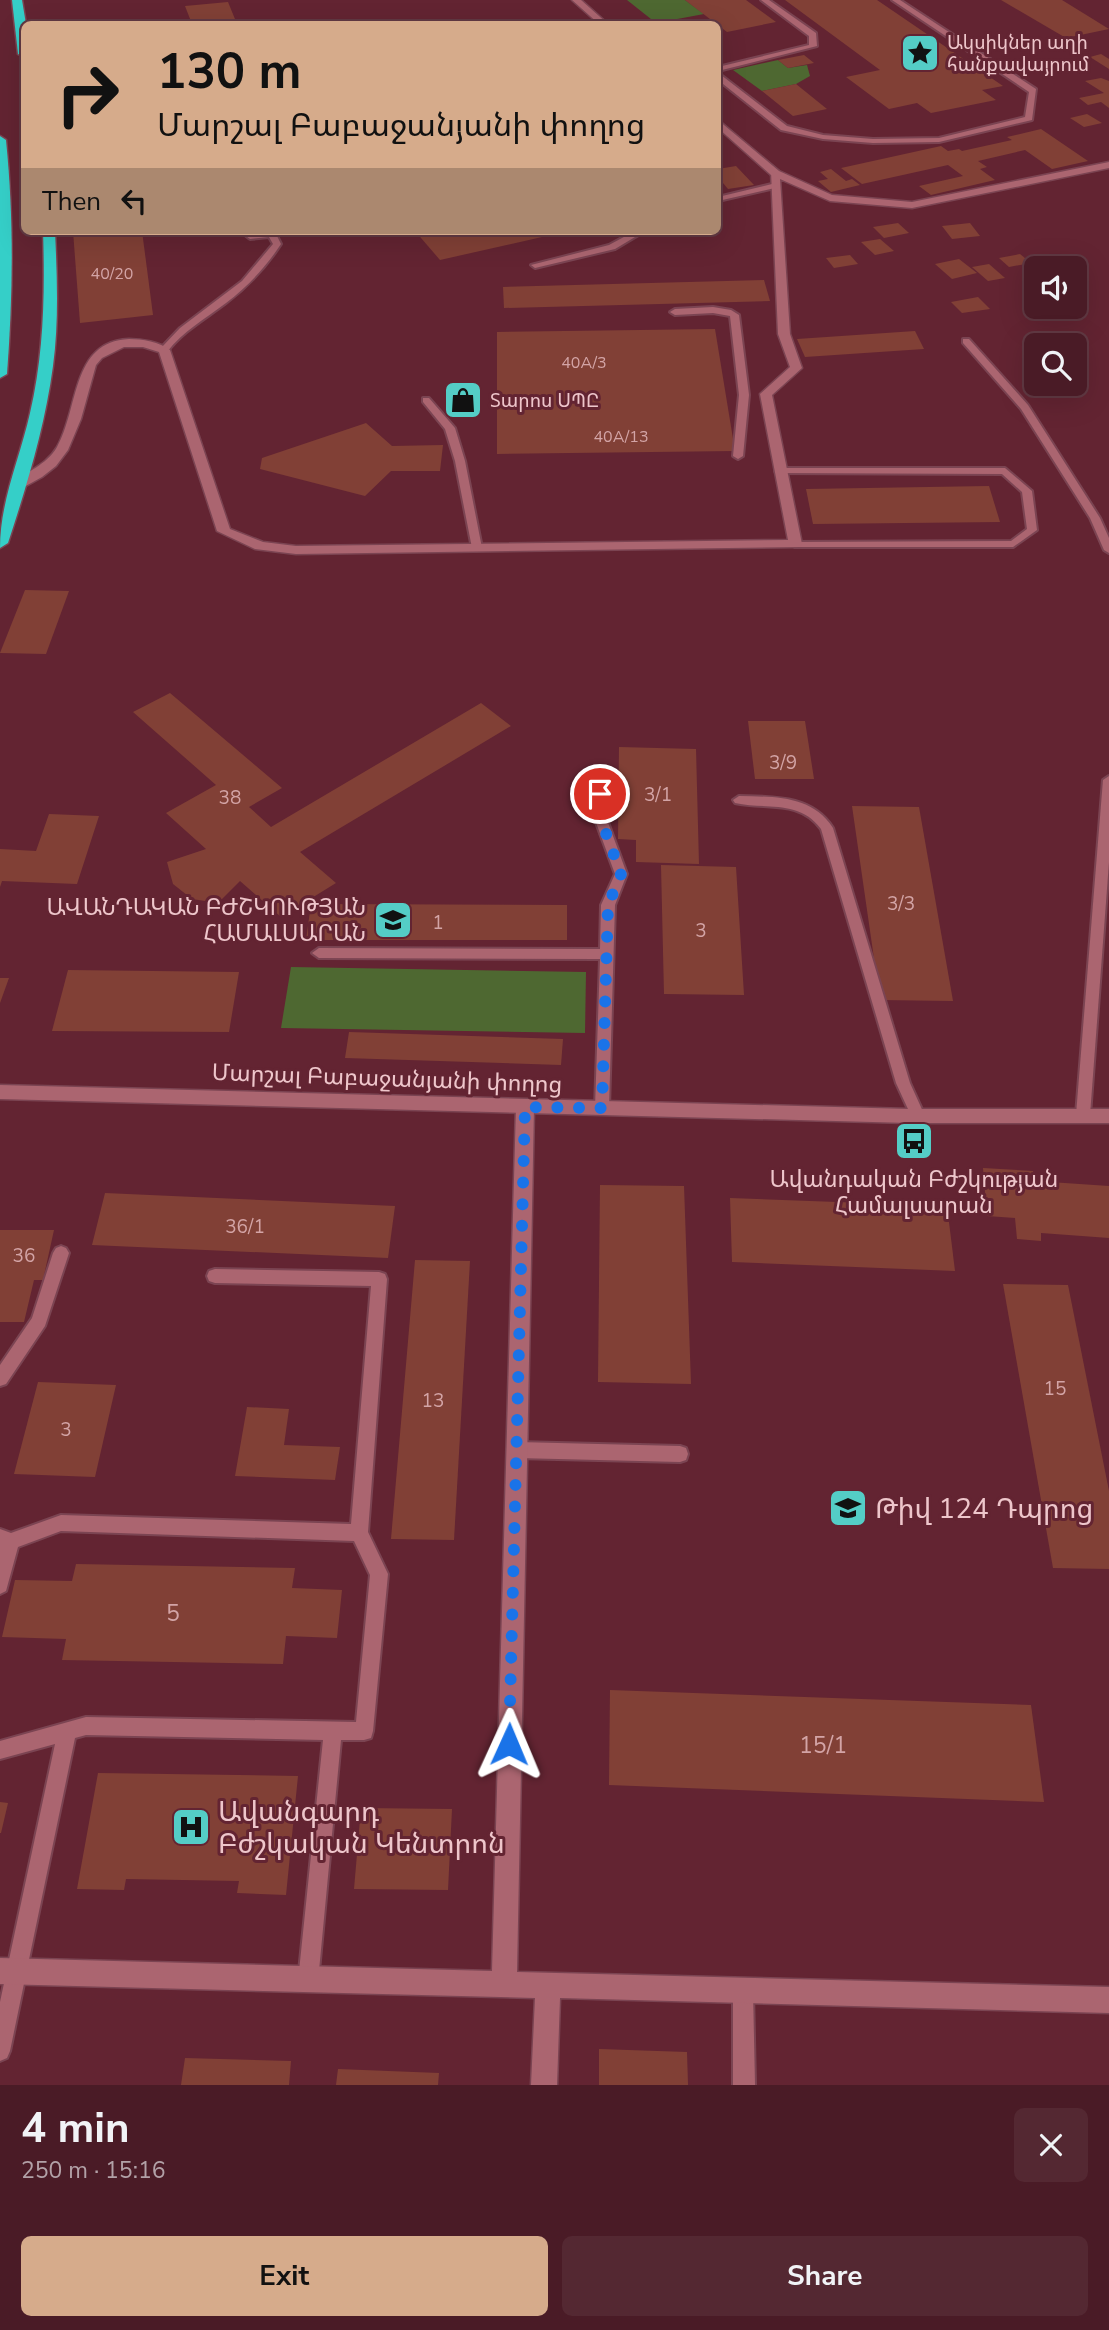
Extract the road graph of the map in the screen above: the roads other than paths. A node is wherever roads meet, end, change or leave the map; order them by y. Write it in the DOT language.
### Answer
graph roads {
  1 [pos="17,0"];
  2 [pos="576,0"];
  3 [pos="764,0"];
  4 [pos="895,0"];
  5 [pos="600,21"];
  6 [pos="21,31"];
  7 [pos="721,68"];
  8 [pos="721,79"];
  9 [pos="721,125"];
  10 [pos="0,140"];
  11 [pos="1109,165"];
  12 [pos="776,179"];
  13 [pos="721,198"];
  14 [pos="48,235"];
  15 [pos="261,235"];
  16 [pos="272,235"];
  17 [pos="633,235"];
  18 [pos="250,236"];
  19 [pos="535,265"];
  20 [pos="675,312"];
  21 [pos="966,341"];
  22 [pos="164,350"];
  23 [pos="0,374"];
  24 [pos="766,394"];
  25 [pos="744,395"];
  26 [pos="426,400"];
  27 [pos="738,456"];
  28 [pos="780,471"];
  29 [pos="19,485"];
  30 [pos="0,543"];
  31 [pos="795,544"];
  32 [pos="477,548"];
  33 [pos="1109,550"];
  34 [pos="600,772"];
  35 [pos="1109,780"];
  36 [pos="739,800"];
  37 [pos="319,953"];
  38 [pos="606,954"];
  39 [pos="0,1092"];
  40 [pos="525,1107"];
  41 [pos="602,1108"];
  42 [pos="1083,1115"];
  43 [pos="918,1116"];
  44 [pos="1109,1116"];
  45 [pos="61,1253"];
  46 [pos="215,1276"];
  47 [pos="0,1379"];
  48 [pos="517,1450"];
  49 [pos="680,1454"];
  50 [pos="359,1533"];
  51 [pos="5,1539"];
  52 [pos="0,1585"];
  53 [pos="333,1731"];
  54 [pos="67,1732"];
  55 [pos="0,1750"];
  56 [pos="8,1971"];
  57 [pos="308,1981"];
  58 [pos="504,1985"];
  59 [pos="548,1987"];
  60 [pos="743,1991"];
  61 [pos="1109,2000"];
  62 [pos="0,2051"];
  63 [pos="544,2085"];
  64 [pos="744,2085"];
  1 -- 6 [label="highway"];
  2 -- 5 [label="street"];
  3 -- 7 [label="lane"];
  4 -- 8 [label="lane"];
  9 -- 12 [label="street"];
  10 -- 23 [label="highway"];
  11 -- 12 [label="street"];
  12 -- 13 [label="lane"];
  12 -- 24 [label="street"];
  14 -- 29 [label="highway"];
  15 -- 18 [label="lane"];
  16 -- 22 [label="lane"];
  17 -- 19 [label="lane"];
  20 -- 25 [label="lane"];
  21 -- 33 [label="lane"];
  22 -- 29 [label="street"];
  22 -- 32 [label="street"];
  24 -- 25 [label="lane"];
  24 -- 28 [label="street"];
  25 -- 27 [label="lane"];
  26 -- 32 [label="lane"];
  28 -- 31 [label="street"];
  28 -- 31 [label="lane"];
  29 -- 30 [label="highway"];
  31 -- 32 [label="street"];
  34 -- 38 [label="lane"];
  35 -- 42 [label="lane"];
  36 -- 43 [label="lane"];
  37 -- 38 [label="lane"];
  38 -- 41 [label="lane"];
  39 -- 40 [label="street, Մարշալ Բաբաջանյանի փողոց"];
  40 -- 41 [label="street, Մարշալ Բաբաջանյանի փողոց"];
  40 -- 48 [label="street"];
  41 -- 43 [label="street, Մարշալ Բաբաջանյանի փողոց"];
  42 -- 43 [label="street, Մարշալ Բաբաջանյանի փողոց"];
  42 -- 44 [label="street, Մարշալ Բաբաջանյանի փողոց"];
  45 -- 47 [label="lane"];
  46 -- 50 [label="lane"];
  48 -- 49 [label="lane"];
  48 -- 58 [label="street"];
  50 -- 51 [label="lane"];
  50 -- 53 [label="lane"];
  51 -- 52 [label="lane"];
  53 -- 54 [label="lane"];
  53 -- 57 [label="lane"];
  54 -- 55 [label="lane"];
  54 -- 56 [label="lane"];
  56 -- 57 [label="street"];
  56 -- 62 [label="lane"];
  57 -- 58 [label="street"];
  58 -- 59 [label="street"];
  59 -- 60 [label="street"];
  59 -- 63 [label="street"];
  60 -- 61 [label="street"];
  60 -- 64 [label="lane"];
}
